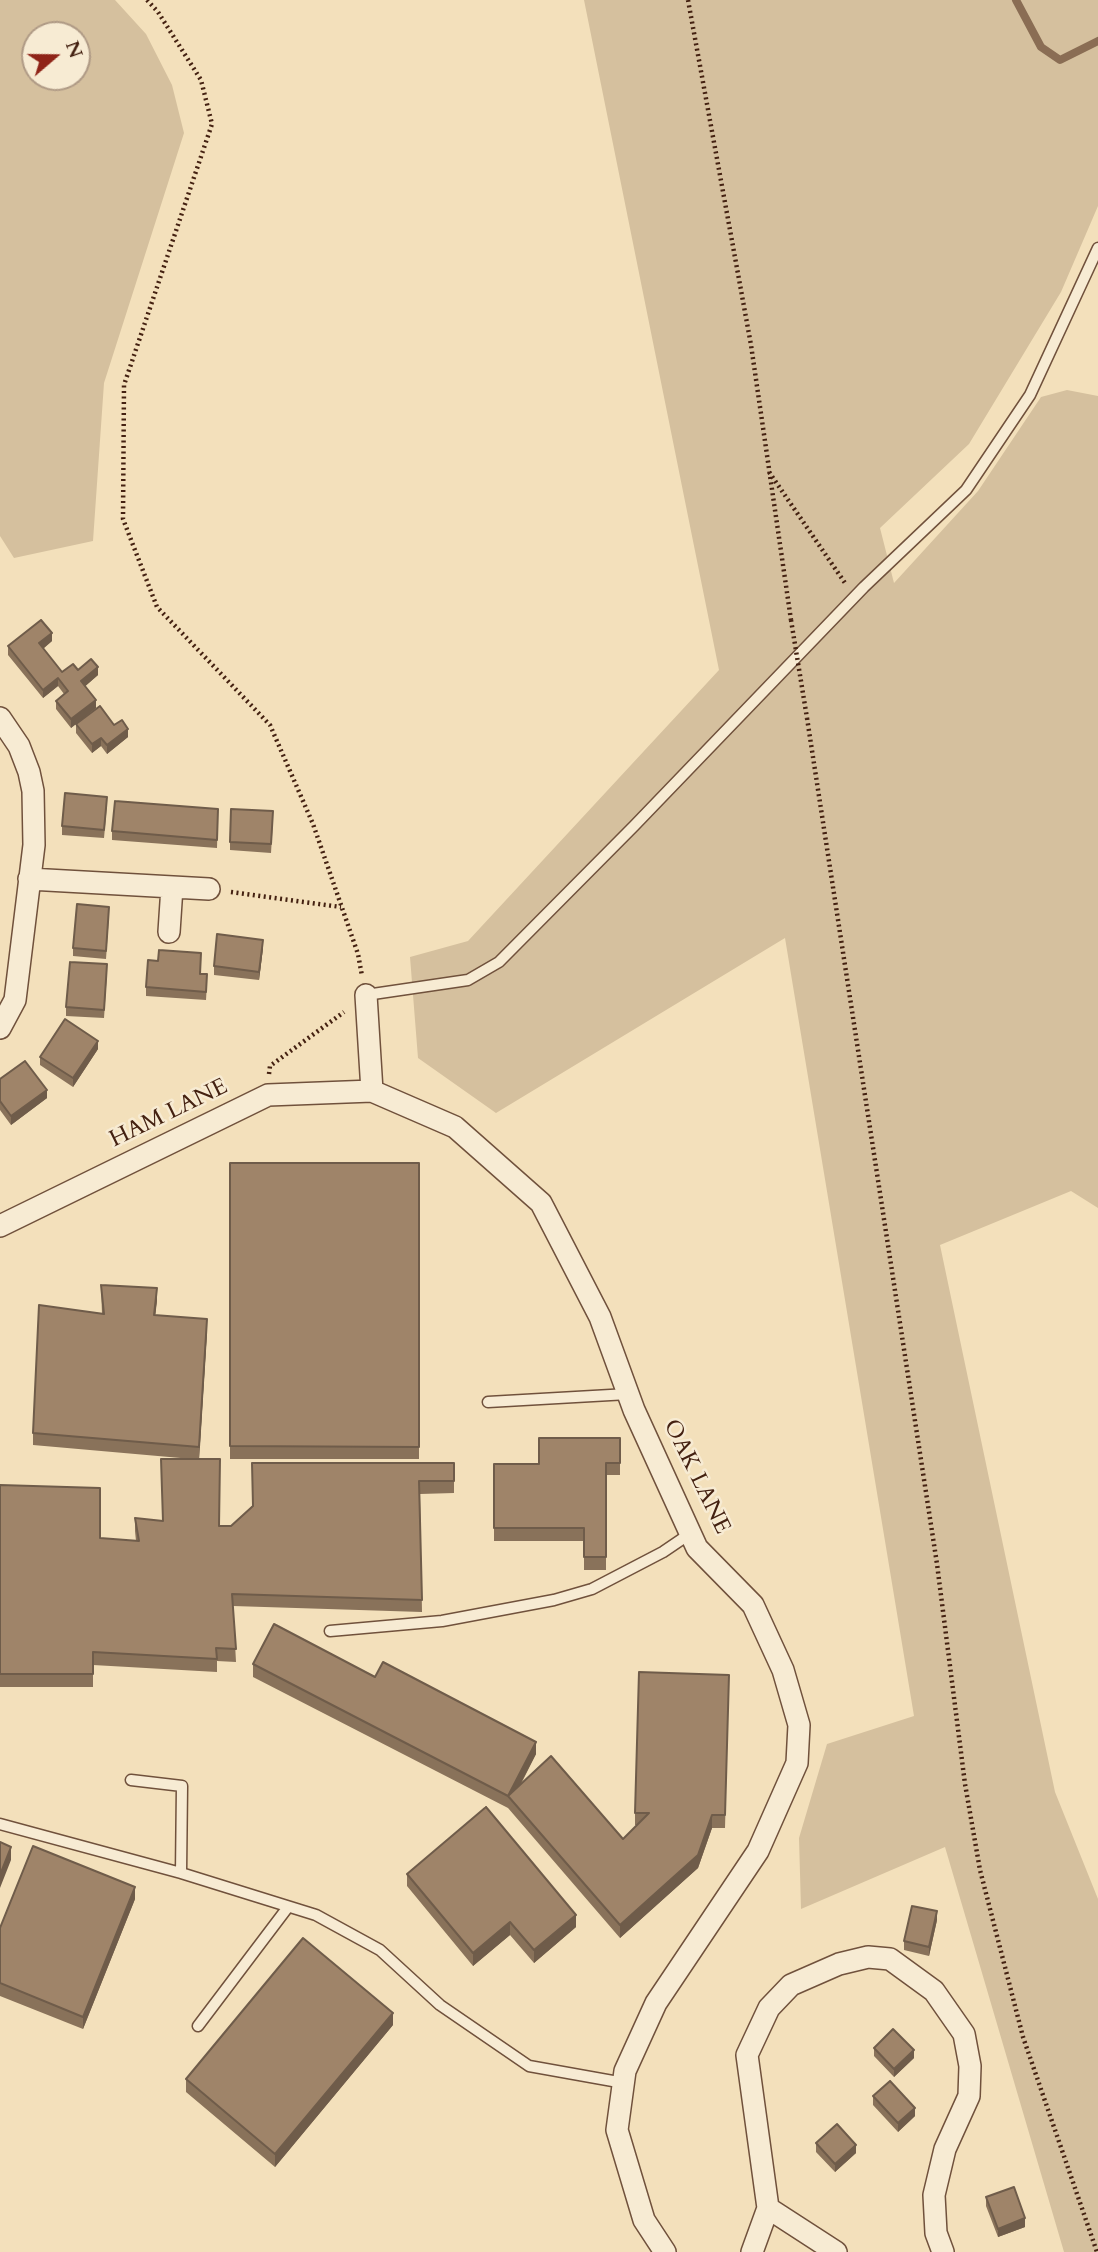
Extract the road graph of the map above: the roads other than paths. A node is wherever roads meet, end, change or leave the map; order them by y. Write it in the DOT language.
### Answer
graph roads {
  1 [pos="1098,248"];
  2 [pos="0,718"];
  3 [pos="29,879"];
  4 [pos="172,887"];
  5 [pos="209,889"];
  6 [pos="169,932"];
  7 [pos="366,995"];
  8 [pos="0,1028"];
  9 [pos="372,1091"];
  10 [pos="0,1226"];
  11 [pos="628,1394"];
  12 [pos="488,1402"];
  13 [pos="691,1533"];
  14 [pos="330,1631"];
  15 [pos="131,1780"];
  16 [pos="0,1824"];
  17 [pos="181,1874"];
  18 [pos="288,1907"];
  19 [pos="198,2026"];
  20 [pos="624,2084"];
  21 [pos="768,2208"];
  22 [pos="665,2252"];
  23 [pos="752,2252"];
  24 [pos="836,2252"];
  25 [pos="943,2252"];
  1 -- 7 [label="lane"];
  2 -- 3 [label="street"];
  3 -- 4 [label="street"];
  3 -- 8 [label="street"];
  4 -- 5 [label="street"];
  4 -- 6 [label="street"];
  7 -- 9 [label="street"];
  9 -- 10 [label="street, HAM LANE"];
  9 -- 11 [label="street, OAK LANE"];
  11 -- 12 [label="lane"];
  11 -- 13 [label="street, OAK LANE"];
  13 -- 14 [label="lane"];
  13 -- 20 [label="street, OAK LANE"];
  15 -- 17 [label="lane"];
  16 -- 17 [label="lane"];
  17 -- 18 [label="lane"];
  18 -- 19 [label="lane"];
  18 -- 20 [label="lane"];
  20 -- 22 [label="street, OAK LANE"];
  21 -- 23 [label="street"];
  21 -- 24 [label="street"];
  21 -- 25 [label="street"];
}
